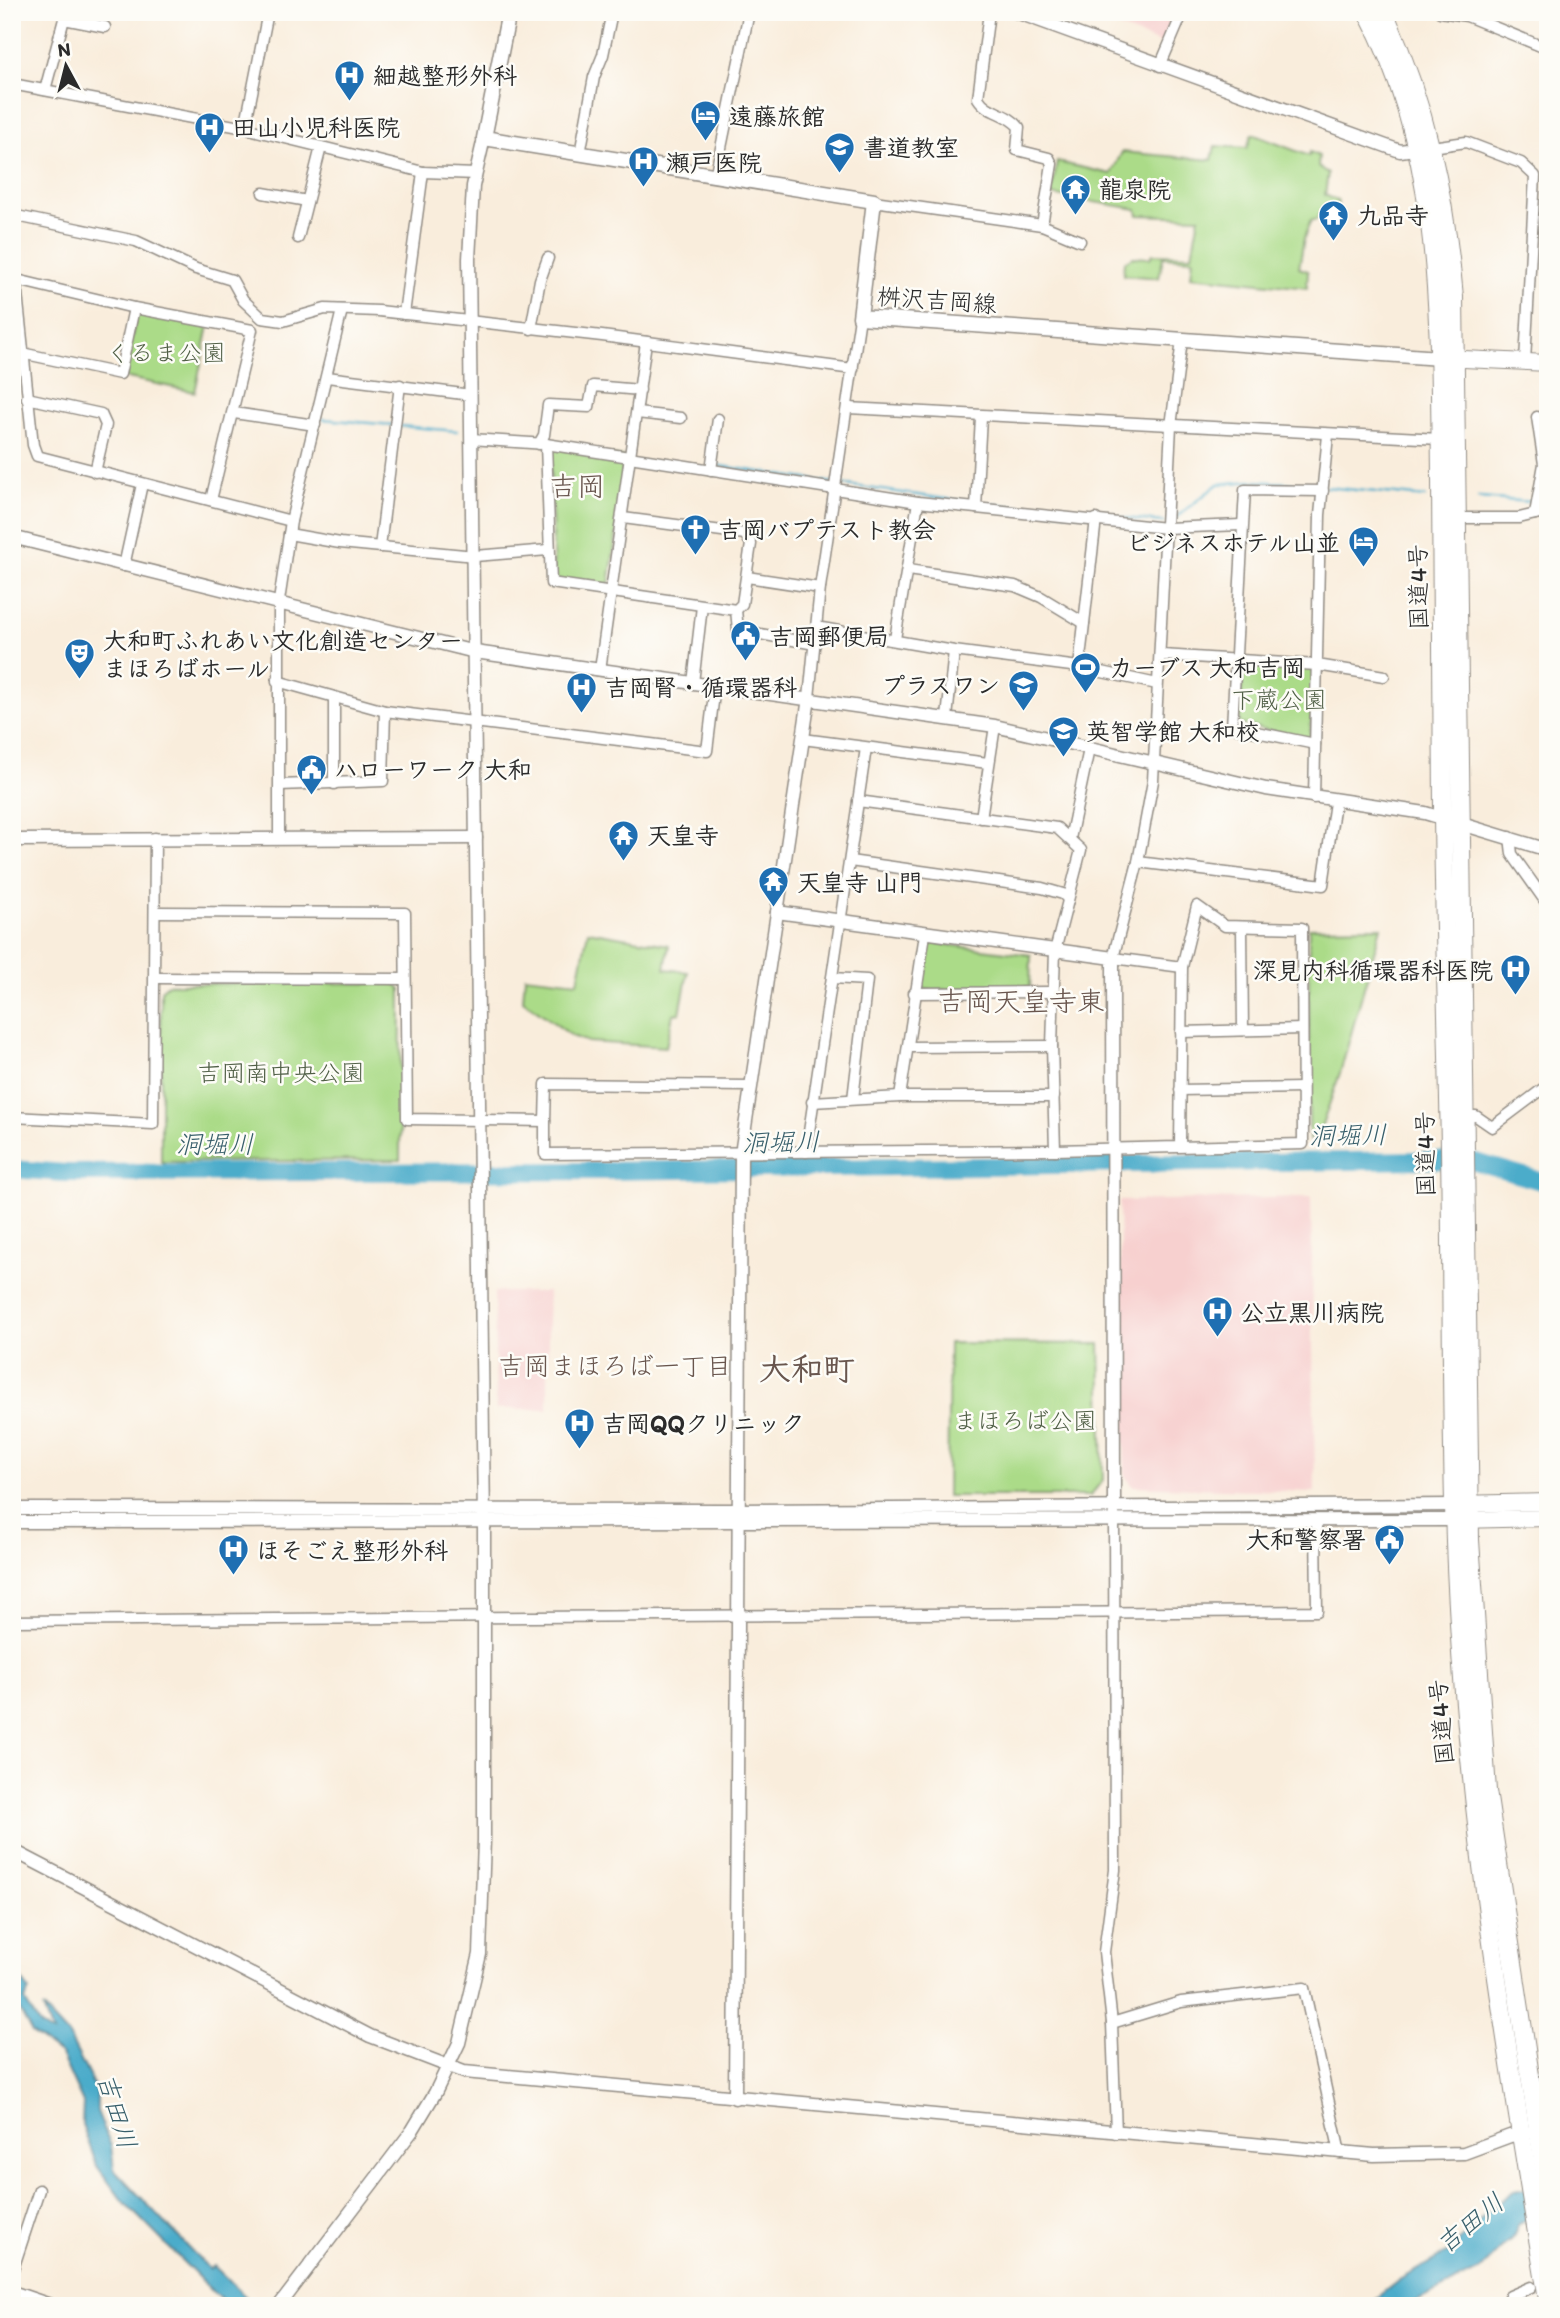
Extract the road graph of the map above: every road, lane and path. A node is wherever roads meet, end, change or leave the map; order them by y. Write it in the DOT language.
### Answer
graph roads {
  1 [pos="268,12"];
  2 [pos="509,12"];
  3 [pos="612,12"];
  4 [pos="749,12"];
  5 [pos="989,12"];
  6 [pos="1016,12"];
  7 [pos="1183,12"];
  8 [pos="1440,12"];
  9 [pos="1450,12"];
  10 [pos="1382,13"];
  11 [pos="105,27"];
  12 [pos="1548,49"];
  13 [pos="1160,66"];
  14 [pos="12,84"];
  15 [pos="45,90"];
  16 [pos="245,128"];
  17 [pos="484,138"];
  18 [pos="321,146"];
  19 [pos="1424,148"];
  20 [pos="580,154"];
  21 [pos="423,172"];
  22 [pos="476,174"];
  23 [pos="715,177"];
  24 [pos="264,193"];
  25 [pos="307,201"];
  26 [pos="874,201"];
  27 [pos="12,215"];
  28 [pos="1042,225"];
  29 [pos="298,238"];
  30 [pos="1080,241"];
  31 [pos="12,245"];
  32 [pos="548,258"];
  33 [pos="17,280"];
  34 [pos="134,307"];
  35 [pos="342,310"];
  36 [pos="404,314"];
  37 [pos="859,317"];
  38 [pos="262,318"];
  39 [pos="470,323"];
  40 [pos="531,329"];
  41 [pos="252,330"];
  42 [pos="1182,340"];
  43 [pos="646,342"];
  44 [pos="17,352"];
  45 [pos="1448,358"];
  46 [pos="1525,362"];
  47 [pos="1548,363"];
  48 [pos="853,369"];
  49 [pos="327,377"];
  50 [pos="400,385"];
  51 [pos="640,390"];
  52 [pos="471,395"];
  53 [pos="27,398"];
  54 [pos="848,408"];
  55 [pos="637,412"];
  56 [pos="234,413"];
  57 [pos="981,417"];
  58 [pos="1537,417"];
  59 [pos="681,418"];
  60 [pos="718,419"];
  61 [pos="315,425"];
  62 [pos="1171,426"];
  63 [pos="1328,435"];
  64 [pos="471,439"];
  65 [pos="1440,439"];
  66 [pos="542,442"];
  67 [pos="632,453"];
  68 [pos="712,465"];
  69 [pos="95,472"];
  70 [pos="142,484"];
  71 [pos="836,487"];
  72 [pos="1323,487"];
  73 [pos="211,500"];
  74 [pos="918,502"];
  75 [pos="976,504"];
  76 [pos="1548,511"];
  77 [pos="1535,514"];
  78 [pos="623,518"];
  79 [pos="1096,519"];
  80 [pos="1459,519"];
  81 [pos="290,520"];
  82 [pos="1166,523"];
  83 [pos="1241,525"];
  84 [pos="289,534"];
  85 [pos="12,537"];
  86 [pos="380,547"];
  87 [pos="548,550"];
  88 [pos="475,555"];
  89 [pos="124,566"];
  90 [pos="908,570"];
  91 [pos="747,577"];
  92 [pos="820,588"];
  93 [pos="612,593"];
  94 [pos="279,601"];
  95 [pos="702,606"];
  96 [pos="736,610"];
  97 [pos="1084,623"];
  98 [pos="816,627"];
  99 [pos="895,639"];
  100 [pos="815,644"];
  101 [pos="954,651"];
  102 [pos="475,652"];
  103 [pos="1162,655"];
  104 [pos="1235,658"];
  105 [pos="1317,665"];
  106 [pos="1079,667"];
  107 [pos="600,670"];
  108 [pos="1384,676"];
  109 [pos="277,681"];
  110 [pos="693,683"];
  111 [pos="1157,684"];
  112 [pos="715,686"];
  113 [pos="334,698"];
  114 [pos="809,698"];
  115 [pos="386,710"];
  116 [pos="947,718"];
  117 [pos="476,721"];
  118 [pos="995,726"];
  119 [pos="803,739"];
  120 [pos="1315,744"];
  121 [pos="866,748"];
  122 [pos="1089,749"];
  123 [pos="988,763"];
  124 [pos="1154,763"];
  125 [pos="334,784"];
  126 [pos="280,785"];
  127 [pos="1314,798"];
  128 [pos="858,801"];
  129 [pos="1335,802"];
  130 [pos="981,818"];
  131 [pos="1452,821"];
  132 [pos="1510,837"];
  133 [pos="155,838"];
  134 [pos="279,838"];
  135 [pos="476,838"];
  136 [pos="1070,839"];
  137 [pos="12,840"];
  138 [pos="1548,850"];
  139 [pos="850,861"];
  140 [pos="1138,862"];
  141 [pos="1068,899"];
  142 [pos="1548,905"];
  143 [pos="155,912"];
  144 [pos="777,912"];
  145 [pos="840,921"];
  146 [pos="1242,928"];
  147 [pos="925,934"];
  148 [pos="1055,951"];
  149 [pos="1113,958"];
  150 [pos="1182,967"];
  151 [pos="155,978"];
  152 [pos="832,978"];
  153 [pos="404,979"];
  154 [pos="1052,992"];
  155 [pos="914,993"];
  156 [pos="1302,1029"];
  157 [pos="1243,1030"];
  158 [pos="1181,1032"];
  159 [pos="1052,1046"];
  160 [pos="908,1047"];
  161 [pos="1548,1085"];
  162 [pos="749,1086"];
  163 [pos="1301,1088"];
  164 [pos="1181,1090"];
  165 [pos="901,1097"];
  166 [pos="1054,1097"];
  167 [pos="853,1099"];
  168 [pos="812,1102"];
  169 [pos="1465,1116"];
  170 [pos="12,1117"];
  171 [pos="481,1121"];
  172 [pos="545,1121"];
  173 [pos="1180,1146"];
  174 [pos="1112,1149"];
  175 [pos="1055,1150"];
  176 [pos="806,1152"];
  177 [pos="1457,1154"];
  178 [pos="741,1159"];
  179 [pos="1548,1502"];
  180 [pos="1114,1506"];
  181 [pos="12,1509"];
  182 [pos="1462,1512"];
  183 [pos="483,1516"];
  184 [pos="737,1517"];
  185 [pos="1548,1518"];
  186 [pos="1114,1520"];
  187 [pos="1316,1520"];
  188 [pos="12,1522"];
  189 [pos="1115,1612"];
  190 [pos="484,1615"];
  191 [pos="738,1615"];
  192 [pos="12,1621"];
  193 [pos="12,1850"];
  194 [pos="1112,2023"];
  195 [pos="447,2067"];
  196 [pos="735,2098"];
  197 [pos="1529,2132"];
  198 [pos="1116,2133"];
  199 [pos="1339,2152"];
  200 [pos="1534,2160"];
  201 [pos="39,2190"];
  202 [pos="1548,2195"];
  203 [pos="12,2272"];
  204 [pos="1531,2287"];
  205 [pos="12,2291"];
  206 [pos="1510,2296"];
  207 [pos="1548,2300"];
  208 [pos="280,2304"];
  209 [pos="56,2306"];
  1 -- 16 [label="street"];
  2 -- 17 [label="main road"];
  3 -- 20 [label="street"];
  4 -- 23 [label="street"];
  5 -- 28 [label="street"];
  6 -- 13 [label="street"];
  7 -- 13 [label="street"];
  8 -- 9 [label="street"];
  9 -- 12 [label="street"];
  10 -- 19 [label="highway, 国道4号"];
  11 -- 15 [label="street"];
  13 -- 19 [label="street"];
  14 -- 15 [label="street"];
  15 -- 16 [label="street"];
  16 -- 18 [label="street"];
  17 -- 20 [label="main road"];
  17 -- 22 [label="street"];
  18 -- 21 [label="street"];
  18 -- 25 [label="street"];
  19 -- 45 [label="highway, 国道4号"];
  19 -- 46 [label="street"];
  20 -- 23 [label="main road"];
  21 -- 22 [label="street"];
  21 -- 36 [label="street"];
  22 -- 39 [label="street"];
  23 -- 26 [label="main road"];
  24 -- 25 [label="street"];
  25 -- 29 [label="street"];
  26 -- 28 [label="street"];
  26 -- 37 [label="main road, 桝沢吉岡線"];
  27 -- 38 [label="street"];
  28 -- 30 [label="street"];
  31 -- 33 [label="street"];
  32 -- 40 [label="street"];
  33 -- 34 [label="street"];
  33 -- 44 [label="street"];
  34 -- 41 [label="street"];
  34 -- 44 [label="street"];
  35 -- 36 [label="street"];
  35 -- 38 [label="street"];
  35 -- 49 [label="street"];
  36 -- 39 [label="street"];
  37 -- 42 [label="main road, 桝沢吉岡線"];
  37 -- 48 [label="street"];
  38 -- 41 [label="street"];
  39 -- 40 [label="street"];
  39 -- 52 [label="street"];
  40 -- 43 [label="street"];
  41 -- 56 [label="street"];
  42 -- 45 [label="main road, 桝沢吉岡線"];
  42 -- 62 [label="street"];
  43 -- 48 [label="street"];
  43 -- 51 [label="street"];
  44 -- 53 [label="street"];
  45 -- 46 [label="main road"];
  45 -- 65 [label="highway, 国道4号"];
  45 -- 80 [label="highway, 国道4号"];
  46 -- 47 [label="main road"];
  48 -- 54 [label="street"];
  49 -- 50 [label="street"];
  49 -- 61 [label="street"];
  50 -- 52 [label="street"];
  50 -- 86 [label="street"];
  51 -- 55 [label="street"];
  51 -- 66 [label="street"];
  52 -- 64 [label="street"];
  53 -- 69 [label="street"];
  53 -- 69 [label="street"];
  54 -- 57 [label="street"];
  54 -- 71 [label="street"];
  55 -- 59 [label="street"];
  55 -- 67 [label="street"];
  56 -- 61 [label="street"];
  56 -- 73 [label="street"];
  57 -- 62 [label="street"];
  57 -- 75 [label="street"];
  58 -- 77 [label="street"];
  60 -- 68 [label="street"];
  61 -- 81 [label="street"];
  62 -- 63 [label="street"];
  62 -- 82 [label="street"];
  63 -- 65 [label="street"];
  63 -- 72 [label="street"];
  64 -- 66 [label="street"];
  64 -- 88 [label="street"];
  65 -- 131 [label="highway, 国道4号"];
  66 -- 67 [label="street"];
  66 -- 87 [label="street"];
  67 -- 68 [label="street"];
  67 -- 78 [label="street"];
  68 -- 71 [label="street"];
  69 -- 70 [label="street"];
  70 -- 73 [label="street"];
  70 -- 89 [label="street"];
  71 -- 74 [label="street"];
  71 -- 92 [label="street"];
  72 -- 83 [label="street"];
  72 -- 105 [label="street"];
  73 -- 81 [label="street"];
  74 -- 75 [label="street"];
  74 -- 90 [label="street"];
  75 -- 79 [label="street"];
  76 -- 77 [label="street"];
  77 -- 80 [label="street"];
  78 -- 91 [label="street"];
  78 -- 93 [label="street"];
  79 -- 82 [label="street"];
  79 -- 97 [label="street"];
  80 -- 131 [label="highway, 国道4号"];
  81 -- 84 [label="street"];
  82 -- 83 [label="street"];
  82 -- 103 [label="street"];
  83 -- 104 [label="street"];
  84 -- 86 [label="street"];
  84 -- 94 [label="street"];
  85 -- 89 [label="street"];
  86 -- 88 [label="street"];
  87 -- 88 [label="street"];
  87 -- 93 [label="street"];
  88 -- 102 [label="street"];
  89 -- 94 [label="street"];
  90 -- 97 [label="street"];
  90 -- 99 [label="street"];
  91 -- 92 [label="street"];
  91 -- 96 [label="street"];
  92 -- 98 [label="street"];
  93 -- 95 [label="street"];
  93 -- 107 [label="street"];
  94 -- 102 [label="street"];
  94 -- 109 [label="street"];
  95 -- 96 [label="street"];
  95 -- 110 [label="street"];
  96 -- 100 [label="street"];
  97 -- 106 [label="street"];
  98 -- 99 [label="street"];
  98 -- 100 [label="street"];
  99 -- 101 [label="street"];
  100 -- 114 [label="street"];
  101 -- 106 [label="street"];
  101 -- 116 [label="street"];
  102 -- 107 [label="street"];
  102 -- 117 [label="street"];
  103 -- 104 [label="street"];
  103 -- 111 [label="street"];
  104 -- 105 [label="street"];
  104 -- 120 [label="street"];
  105 -- 108 [label="street"];
  105 -- 120 [label="street"];
  106 -- 111 [label="street"];
  107 -- 110 [label="street"];
  109 -- 113 [label="street"];
  109 -- 126 [label="street"];
  110 -- 112 [label="street"];
  111 -- 124 [label="street"];
  112 -- 114 [label="street"];
  112 -- 117 [label="street"];
  113 -- 115 [label="street"];
  113 -- 125 [label="street"];
  114 -- 116 [label="street"];
  114 -- 119 [label="street"];
  115 -- 117 [label="street"];
  115 -- 125 [label="street"];
  116 -- 118 [label="street"];
  117 -- 135 [label="street"];
  118 -- 122 [label="street"];
  118 -- 123 [label="street"];
  119 -- 121 [label="street"];
  119 -- 144 [label="street"];
  120 -- 127 [label="street"];
  121 -- 123 [label="street"];
  121 -- 128 [label="street"];
  122 -- 124 [label="street"];
  122 -- 136 [label="street"];
  123 -- 130 [label="street"];
  124 -- 127 [label="street"];
  124 -- 140 [label="street"];
  125 -- 126 [label="street"];
  126 -- 134 [label="street"];
  127 -- 129 [label="street"];
  128 -- 130 [label="street"];
  128 -- 139 [label="street"];
  129 -- 131 [label="street"];
  129 -- 140 [label="street"];
  130 -- 136 [label="street"];
  131 -- 132 [label="street"];
  131 -- 169 [label="highway, 国道4号"];
  131 -- 177 [label="highway, 国道4号"];
  132 -- 138 [label="street"];
  132 -- 142 [label="street"];
  133 -- 134 [label="street"];
  133 -- 137 [label="street"];
  133 -- 143 [label="street"];
  134 -- 135 [label="street"];
  135 -- 171 [label="street"];
  136 -- 141 [label="street"];
  139 -- 141 [label="street"];
  139 -- 145 [label="street"];
  140 -- 149 [label="street"];
  141 -- 148 [label="street"];
  143 -- 151 [label="street"];
  143 -- 153 [label="street"];
  144 -- 145 [label="street"];
  144 -- 162 [label="street"];
  145 -- 147 [label="street"];
  145 -- 152 [label="street"];
  146 -- 150 [label="street"];
  146 -- 156 [label="street"];
  146 -- 157 [label="street"];
  147 -- 148 [label="street"];
  147 -- 155 [label="street"];
  148 -- 149 [label="street"];
  148 -- 154 [label="street"];
  149 -- 150 [label="street"];
  149 -- 174 [label="street"];
  150 -- 158 [label="street"];
  151 -- 153 [label="street"];
  151 -- 170 [label="street"];
  152 -- 167 [label="street"];
  152 -- 168 [label="street"];
  153 -- 171 [label="street"];
  154 -- 155 [label="street"];
  154 -- 159 [label="street"];
  155 -- 160 [label="street"];
  156 -- 157 [label="street"];
  156 -- 163 [label="street"];
  157 -- 158 [label="street"];
  158 -- 164 [label="street"];
  159 -- 160 [label="street"];
  159 -- 166 [label="street"];
  160 -- 165 [label="street"];
  161 -- 169 [label="street"];
  162 -- 172 [label="street"];
  162 -- 178 [label="street"];
  163 -- 164 [label="street"];
  163 -- 173 [label="street"];
  164 -- 173 [label="street"];
  165 -- 166 [label="street"];
  165 -- 167 [label="street"];
  166 -- 175 [label="street"];
  167 -- 168 [label="street"];
  168 -- 176 [label="street"];
  169 -- 177 [label="highway, 国道4号"];
  171 -- 172 [label="street"];
  171 -- 183 [label="street"];
  172 -- 178 [label="street"];
  173 -- 174 [label="street"];
  174 -- 175 [label="street"];
  174 -- 180 [label="street"];
  175 -- 176 [label="street"];
  176 -- 178 [label="street"];
  177 -- 182 [label="highway, 国道4号"];
  178 -- 184 [label="street"];
  179 -- 182 [label="main road"];
  180 -- 182 [label="street"];
  180 -- 184 [label="street"];
  180 -- 186 [label="street"];
  181 -- 183 [label="street"];
  182 -- 185 [label="main road"];
  182 -- 187 [label="street"];
  182 -- 197 [label="highway, 国道4号"];
  183 -- 184 [label="street"];
  183 -- 188 [label="street"];
  183 -- 190 [label="street"];
  184 -- 186 [label="street"];
  184 -- 191 [label="street"];
  186 -- 187 [label="street"];
  186 -- 189 [label="street"];
  187 -- 189 [label="street"];
  189 -- 191 [label="street"];
  189 -- 194 [label="street"];
  190 -- 191 [label="street"];
  190 -- 192 [label="street"];
  190 -- 195 [label="street"];
  191 -- 196 [label="street"];
  193 -- 195 [label="street"];
  194 -- 198 [label="street"];
  194 -- 199 [label="street"];
  195 -- 196 [label="street"];
  195 -- 208 [label="street"];
  196 -- 198 [label="street"];
  197 -- 199 [label="street"];
  197 -- 200 [label="highway, 国道4号"];
  198 -- 199 [label="street"];
  200 -- 202 [label="highway, 国道4号"];
  200 -- 207 [label="highway, 国道4号"];
  201 -- 203 [label="street"];
  204 -- 206 [label="street"];
  205 -- 209 [label="street"];
}
